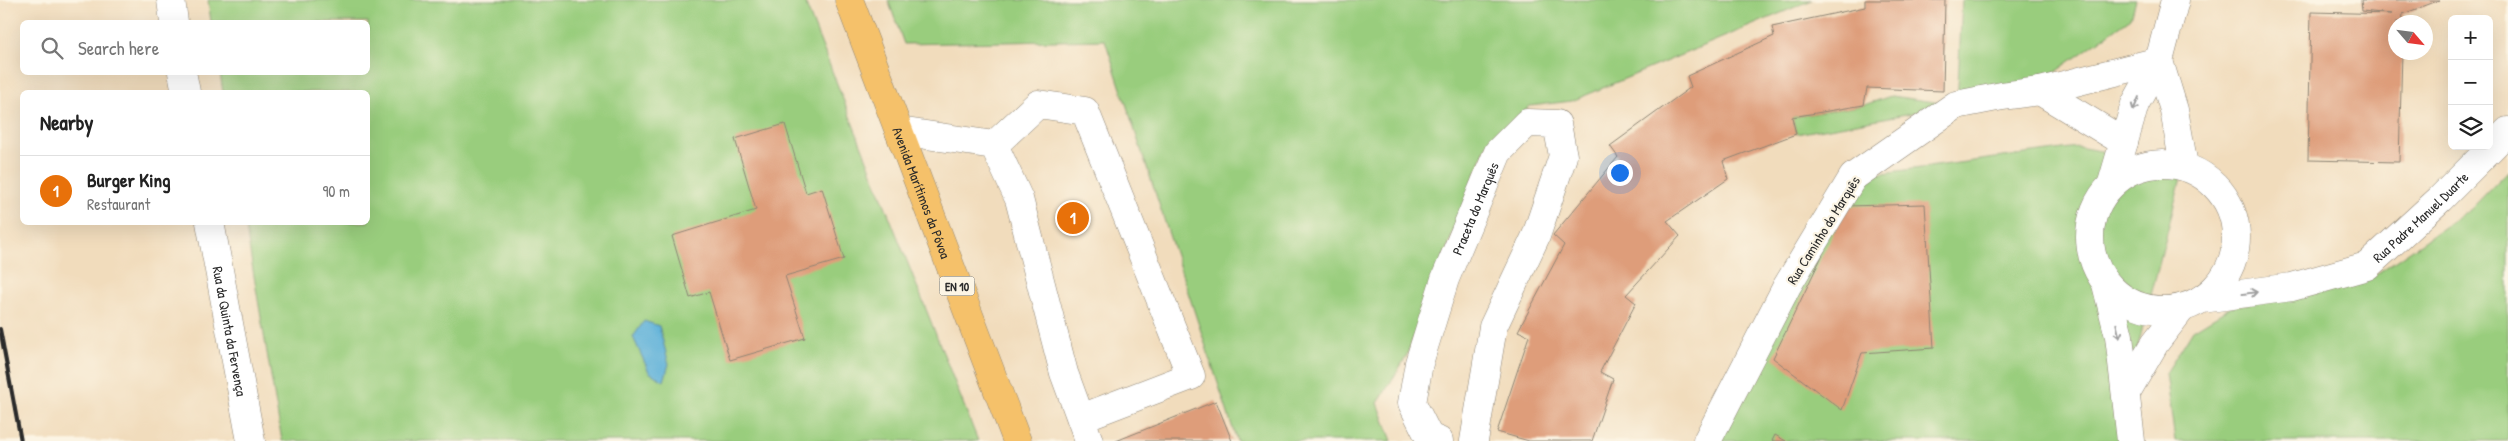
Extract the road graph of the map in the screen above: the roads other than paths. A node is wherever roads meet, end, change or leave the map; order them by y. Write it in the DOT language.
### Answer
graph roads {
  1 [pos="171,0"];
  2 [pos="849,0"];
  3 [pos="2176,0"];
  4 [pos="174,20"];
  5 [pos="2159,61"];
  6 [pos="183,75"];
  7 [pos="186,90"];
  8 [pos="2040,91"];
  9 [pos="899,131"];
  10 [pos="2508,131"];
  11 [pos="2124,142"];
  12 [pos="994,145"];
  13 [pos="2184,166"];
  14 [pos="2112,183"];
  15 [pos="211,225"];
  16 [pos="2106,284"];
  17 [pos="2192,304"];
  18 [pos="2126,393"];
  19 [pos="1085,430"];
  20 [pos="251,441"];
  21 [pos="1017,441"];
  22 [pos="1440,441"];
  23 [pos="1474,441"];
  24 [pos="1707,441"];
  25 [pos="2131,441"];
  1 -- 4 [label="street"];
  2 -- 9 [label="main road, Avenida Marítimos da Póvoa / EN 10"];
  3 -- 5 [label="street"];
  5 -- 8 [label="street, Rua Caminho do Marquês"];
  5 -- 11 [label="street, one-way"];
  5 -- 13 [label="street"];
  6 -- 7 [label="street"];
  8 -- 11 [label="street"];
  8 -- 24 [label="street, Rua Caminho do Marquês"];
  9 -- 12 [label="street"];
  9 -- 21 [label="main road, Avenida Marítimos da Póvoa / EN 10"];
  17 -- 10 [label="street, Rua Padre Manuel Duarte, one-way"];
  11 -- 14 [label="street"];
  12 -- 19 [label="street"];
  12 -- 19 [label="street"];
  13 -- 14 [label="street"];
  13 -- 17 [label="street"];
  14 -- 16 [label="street"];
  15 -- 20 [label="street, Rua da Quinta da Fervença"];
  16 -- 17 [label="street"];
  16 -- 18 [label="street, one-way"];
  17 -- 18 [label="street"];
  18 -- 25 [label="street"];
  22 -- 23 [label="street, Praceta do Marquês"];
}
